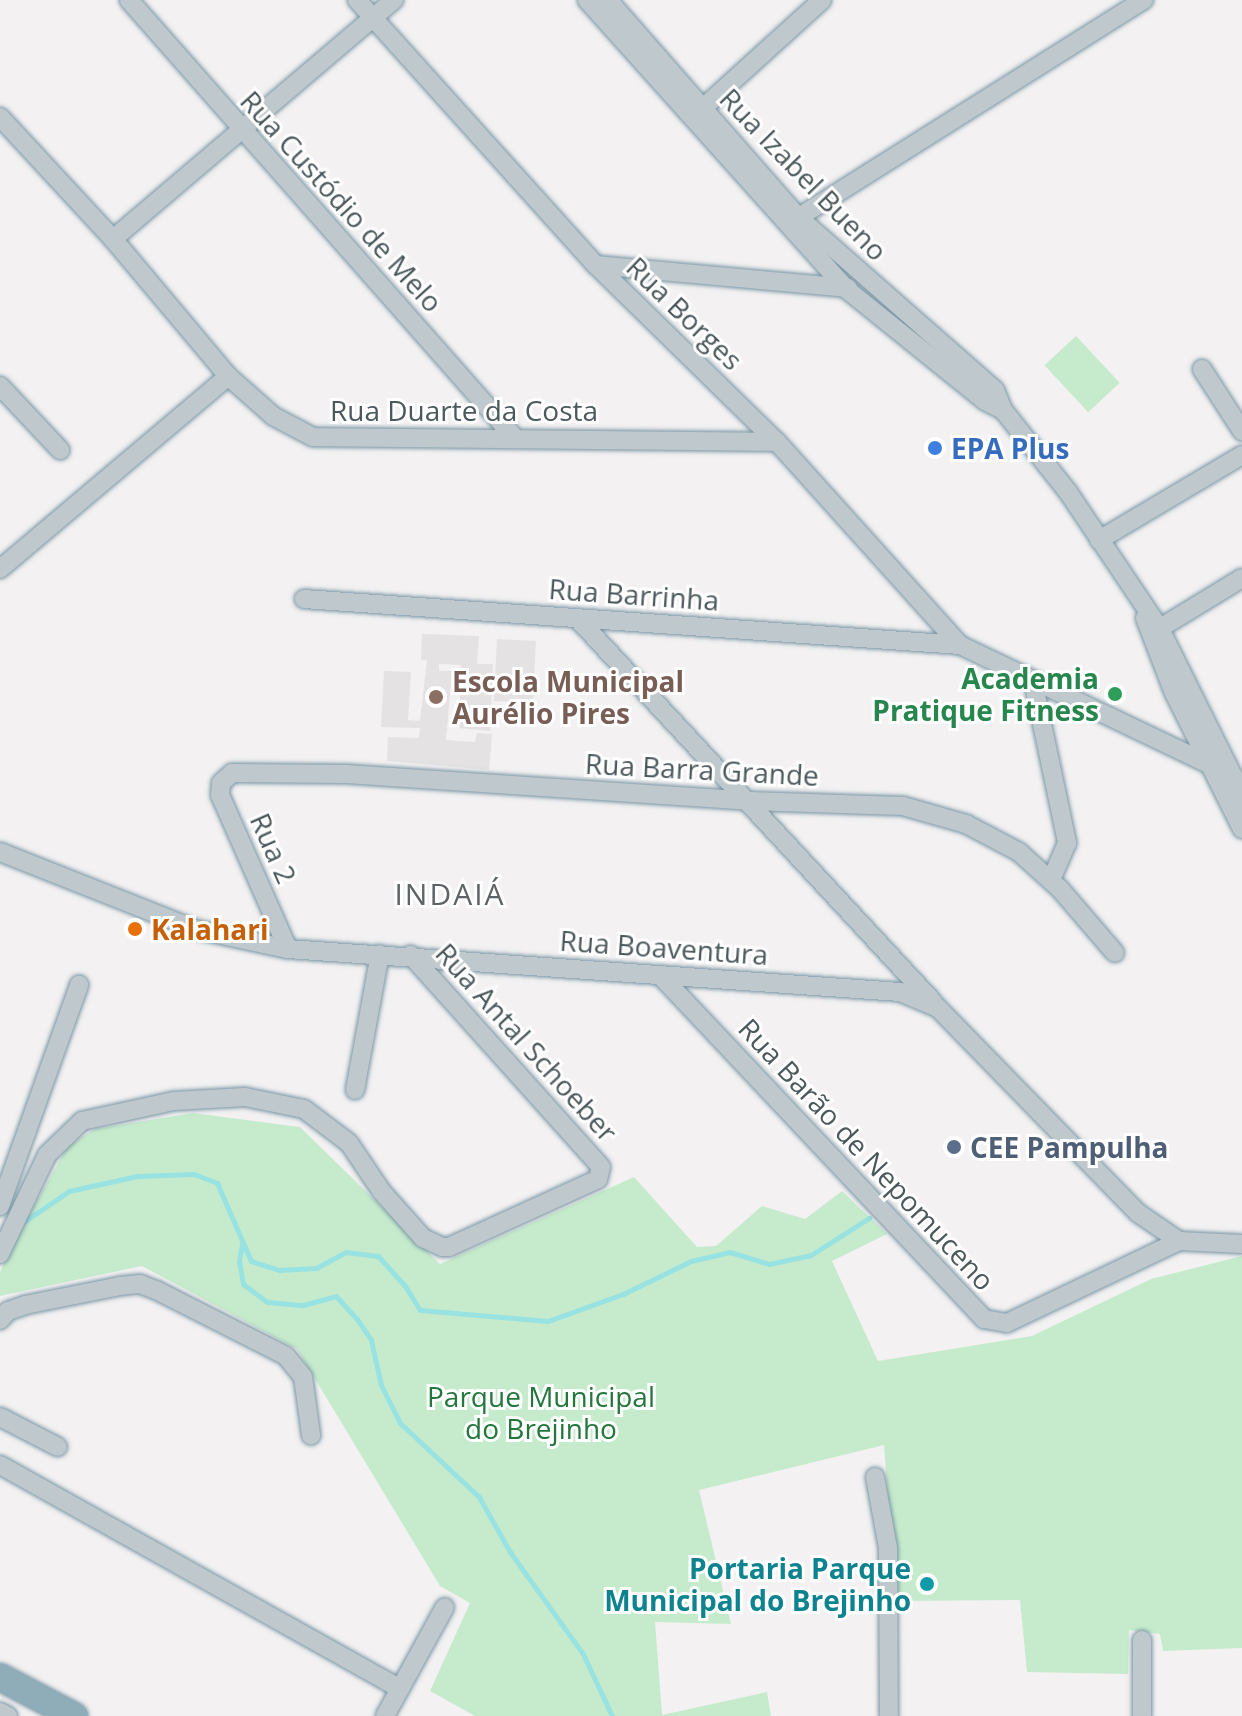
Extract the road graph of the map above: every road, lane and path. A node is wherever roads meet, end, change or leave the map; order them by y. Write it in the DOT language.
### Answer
graph roads {
  1 [pos="129,0"];
  2 [pos="357,0"];
  3 [pos="394,0"];
  4 [pos="822,0"];
  5 [pos="1144,0"];
  6 [pos="600,3"];
  7 [pos="373,18"];
  8 [pos="696,114"];
  9 [pos="0,117"];
  10 [pos="241,130"];
  11 [pos="792,221"];
  12 [pos="113,239"];
  13 [pos="596,265"];
  14 [pos="825,278"];
  15 [pos="845,288"];
  16 [pos="929,330"];
  17 [pos="1202,369"];
  18 [pos="228,376"];
  19 [pos="0,386"];
  20 [pos="1003,410"];
  21 [pos="1242,431"];
  22 [pos="514,437"];
  23 [pos="777,442"];
  24 [pos="60,450"];
  25 [pos="1242,455"];
  26 [pos="1099,540"];
  27 [pos="0,569"];
  28 [pos="1242,578"];
  29 [pos="304,599"];
  30 [pos="577,618"];
  31 [pos="1154,632"];
  32 [pos="960,645"];
  33 [pos="1033,681"];
  34 [pos="1207,764"];
  35 [pos="232,773"];
  36 [pos="1233,776"];
  37 [pos="749,801"];
  38 [pos="1242,806"];
  39 [pos="1242,829"];
  40 [pos="0,852"];
  41 [pos="1051,880"];
  42 [pos="288,949"];
  43 [pos="1115,953"];
  44 [pos="380,954"];
  45 [pos="411,955"];
  46 [pos="660,975"];
  47 [pos="79,985"];
  48 [pos="938,1008"];
  49 [pos="355,1090"];
  50 [pos="0,1206"];
  51 [pos="1179,1241"];
  52 [pos="1242,1244"];
  53 [pos="0,1254"];
  54 [pos="0,1320"];
  55 [pos="0,1417"];
  56 [pos="311,1435"];
  57 [pos="58,1447"];
  58 [pos="0,1465"];
  59 [pos="875,1477"];
  60 [pos="445,1607"];
  61 [pos="1142,1640"];
  62 [pos="0,1677"];
  63 [pos="400,1689"];
  64 [pos="0,1712"];
  65 [pos="8,1716"];
  66 [pos="74,1716"];
  67 [pos="385,1716"];
  68 [pos="889,1716"];
  69 [pos="1142,1716"];
  1 -- 10 [label="street, Rua Custódio de Melo"];
  2 -- 7 [label="street, Rua Borges"];
  3 -- 7 [label="street"];
  4 -- 8 [label="street"];
  5 -- 11 [label="street"];
  6 -- 8 [label="street, Rua Izabel Bueno"];
  7 -- 10 [label="street"];
  7 -- 13 [label="street, Rua Borges"];
  8 -- 11 [label="street, Rua Izabel Bueno"];
  9 -- 12 [label="street, Rua Duarte da Costa"];
  10 -- 12 [label="street"];
  10 -- 22 [label="street, Rua Custódio de Melo"];
  11 -- 14 [label="street, Rua Izabel Bueno"];
  11 -- 16 [label="street, Rua Izabel Bueno"];
  12 -- 18 [label="street, Rua Duarte da Costa"];
  13 -- 14 [label="street"];
  13 -- 23 [label="street, Rua Borges"];
  14 -- 15 [label="street"];
  15 -- 16 [label="street"];
  15 -- 20 [label="street, Rua Izabel Bueno"];
  16 -- 20 [label="street, Rua Izabel Bueno"];
  17 -- 21 [label="street"];
  18 -- 22 [label="street, Rua Duarte da Costa"];
  18 -- 27 [label="street"];
  19 -- 24 [label="street"];
  20 -- 26 [label="street, Rua Izabel Bueno"];
  22 -- 23 [label="street, Rua Duarte da Costa"];
  23 -- 32 [label="street, Rua Borges"];
  25 -- 26 [label="street"];
  26 -- 31 [label="street, Rua Izabel Bueno"];
  28 -- 31 [label="street"];
  29 -- 30 [label="street, Rua Barrinha"];
  30 -- 32 [label="street, Rua Barrinha"];
  30 -- 37 [label="street"];
  31 -- 34 [label="street, Rua Izabel Bueno"];
  31 -- 36 [label="street, Rua Izabel Bueno"];
  32 -- 33 [label="street"];
  33 -- 34 [label="street"];
  33 -- 41 [label="street"];
  34 -- 36 [label="street"];
  34 -- 39 [label="street, Rua Izabel Bueno"];
  35 -- 37 [label="street, Rua Barra Grande"];
  35 -- 42 [label="street, Rua 2"];
  36 -- 38 [label="street, Rua Izabel Bueno"];
  37 -- 41 [label="street, Rua Barra Grande"];
  37 -- 48 [label="street"];
  40 -- 42 [label="street, Rua Boaventura"];
  41 -- 43 [label="street, Rua Barra Grande"];
  42 -- 44 [label="street, Rua Boaventura"];
  44 -- 45 [label="street, Rua Boaventura"];
  44 -- 49 [label="street"];
  45 -- 46 [label="street, Rua Boaventura"];
  45 -- 53 [label="street, Rua Antal Schoeber"];
  46 -- 48 [label="street, Rua Boaventura"];
  46 -- 51 [label="street, Rua Barão de Nepomuceno"];
  47 -- 50 [label="street"];
  48 -- 51 [label="street, Rua Boaventura"];
  51 -- 52 [label="street"];
  54 -- 56 [label="street"];
  55 -- 57 [label="street"];
  58 -- 63 [label="street"];
  59 -- 68 [label="street"];
  60 -- 63 [label="street"];
  61 -- 69 [label="street"];
  62 -- 66 [label="highway"];
  63 -- 67 [label="street"];
  64 -- 65 [label="street"];
}
